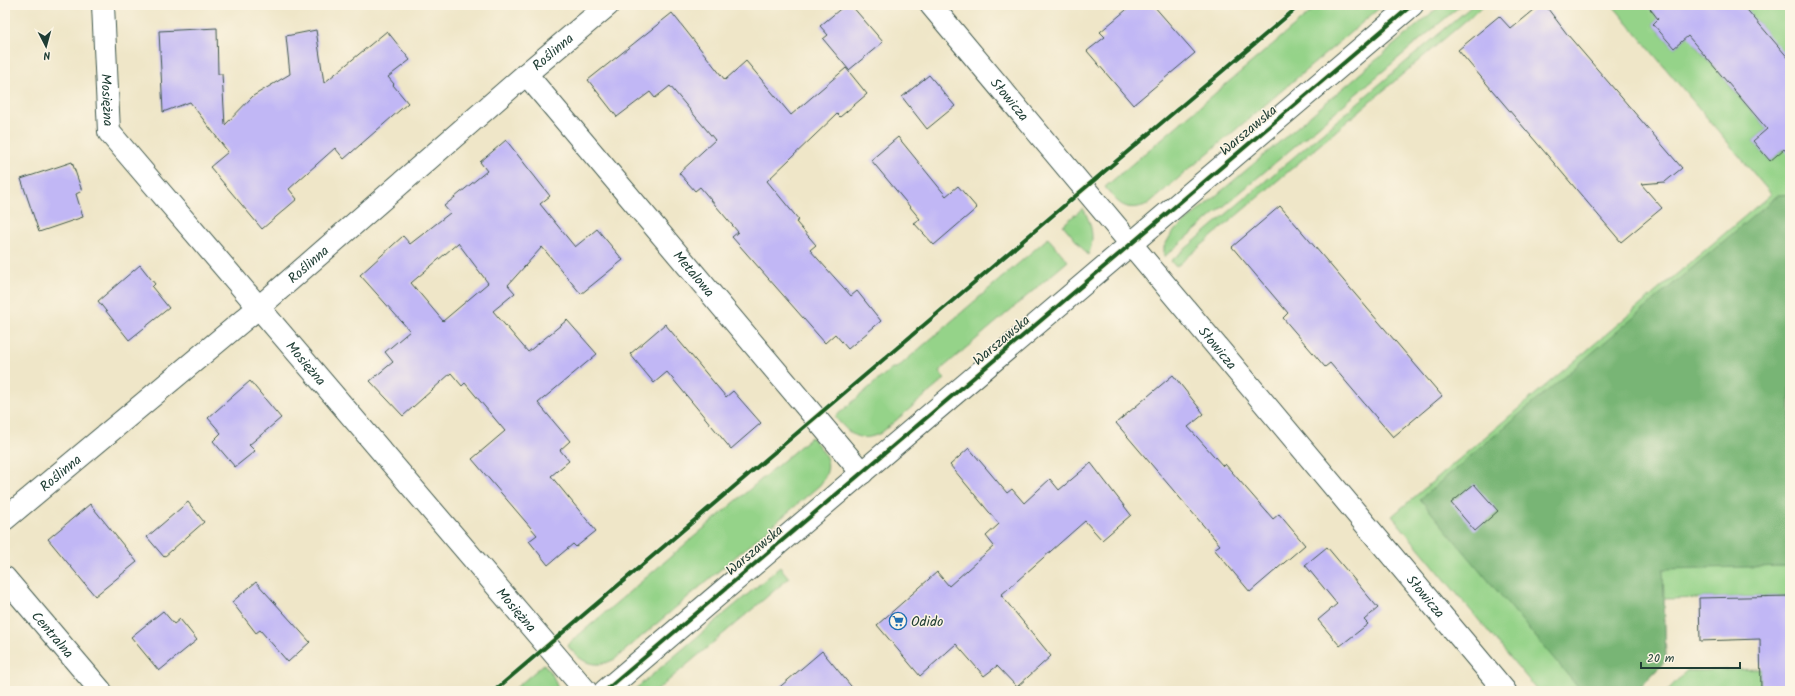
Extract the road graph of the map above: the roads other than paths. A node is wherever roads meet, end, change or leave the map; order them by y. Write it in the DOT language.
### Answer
graph roads {
  1 [pos="103,5"];
  2 [pos="608,5"];
  3 [pos="931,5"];
  4 [pos="1412,5"];
  5 [pos="526,74"];
  6 [pos="1131,244"];
  7 [pos="258,308"];
  8 [pos="862,473"];
  9 [pos="5,519"];
  10 [pos="5,578"];
  11 [pos="101,691"];
  12 [pos="586,691"];
  13 [pos="605,691"];
  14 [pos="1505,691"];
  1 -- 7 [label="street, Mosiężna"];
  2 -- 5 [label="street, Roślinna"];
  3 -- 6 [label="street, Słowicza"];
  4 -- 6 [label="street, Warszawska"];
  5 -- 7 [label="street, Roślinna"];
  5 -- 8 [label="street, Metalowa"];
  6 -- 8 [label="street, Warszawska"];
  6 -- 14 [label="street, Słowicza"];
  7 -- 9 [label="street, Roślinna"];
  7 -- 12 [label="street, Mosiężna"];
  8 -- 13 [label="street, Warszawska"];
  10 -- 11 [label="street, Centralna"];
}
